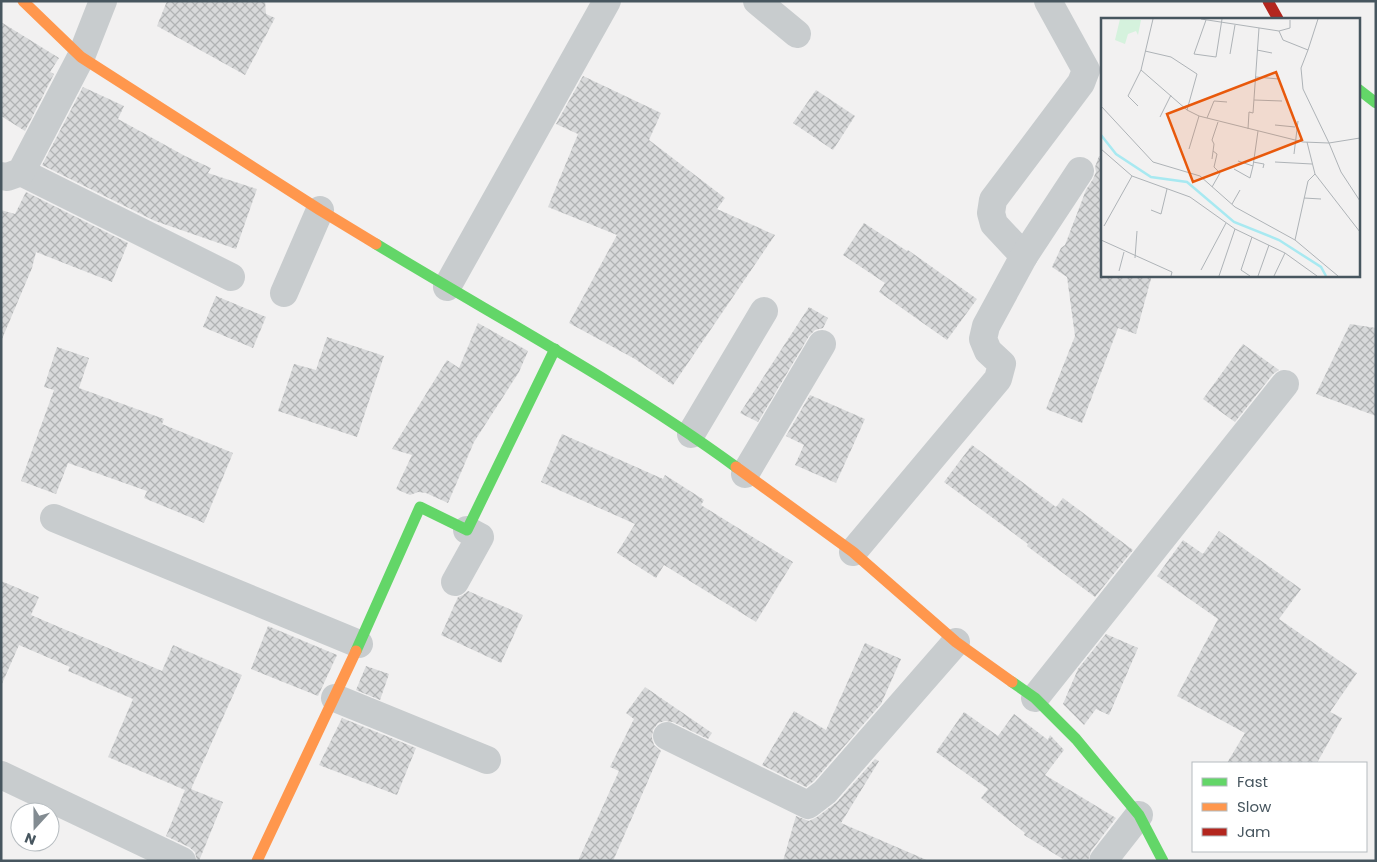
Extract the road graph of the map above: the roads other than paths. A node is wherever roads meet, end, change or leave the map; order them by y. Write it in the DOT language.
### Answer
graph roads {
  1 [pos="23,1"];
  2 [pos="103,1"];
  3 [pos="607,1"];
  4 [pos="757,1"];
  5 [pos="1048,1"];
  6 [pos="1268,1"];
  7 [pos="1277,18"];
  8 [pos="797,34"];
  9 [pos="81,57"];
  10 [pos="1360,91"];
  11 [pos="1376,103"];
  12 [pos="1080,170"];
  13 [pos="11,174"];
  14 [pos="320,210"];
  15 [pos="1024,256"];
  16 [pos="231,277"];
  17 [pos="446,287"];
  18 [pos="284,293"];
  19 [pos="764,311"];
  20 [pos="822,344"];
  21 [pos="555,349"];
  22 [pos="1285,384"];
  23 [pos="691,434"];
  24 [pos="744,474"];
  25 [pos="54,518"];
  26 [pos="467,530"];
  27 [pos="853,552"];
  28 [pos="456,582"];
  29 [pos="956,642"];
  30 [pos="359,644"];
  31 [pos="335,698"];
  32 [pos="1035,698"];
  33 [pos="667,736"];
  34 [pos="487,760"];
  35 [pos="1,775"];
  36 [pos="1139,815"];
  37 [pos="182,861"];
  38 [pos="257,861"];
  39 [pos="1103,861"];
  40 [pos="1163,861"];
  1 -- 9 [label="street"];
  2 -- 9 [label="street"];
  3 -- 17 [label="street"];
  4 -- 8 [label="street"];
  5 -- 15 [label="street"];
  6 -- 7 [label="street"];
  9 -- 13 [label="street"];
  9 -- 14 [label="street"];
  10 -- 11 [label="street"];
  12 -- 15 [label="street"];
  13 -- 16 [label="street"];
  14 -- 17 [label="street"];
  14 -- 18 [label="street"];
  15 -- 27 [label="street"];
  17 -- 21 [label="street"];
  19 -- 23 [label="street"];
  20 -- 24 [label="street"];
  21 -- 23 [label="street"];
  21 -- 26 [label="street"];
  22 -- 32 [label="street"];
  23 -- 24 [label="street"];
  24 -- 27 [label="street"];
  25 -- 30 [label="street"];
  26 -- 28 [label="street"];
  26 -- 30 [label="street"];
  27 -- 29 [label="street"];
  29 -- 32 [label="street"];
  29 -- 33 [label="street"];
  30 -- 31 [label="street"];
  31 -- 34 [label="street"];
  31 -- 38 [label="street"];
  32 -- 36 [label="street"];
  35 -- 37 [label="street"];
  36 -- 39 [label="street"];
  36 -- 40 [label="street"];
}
